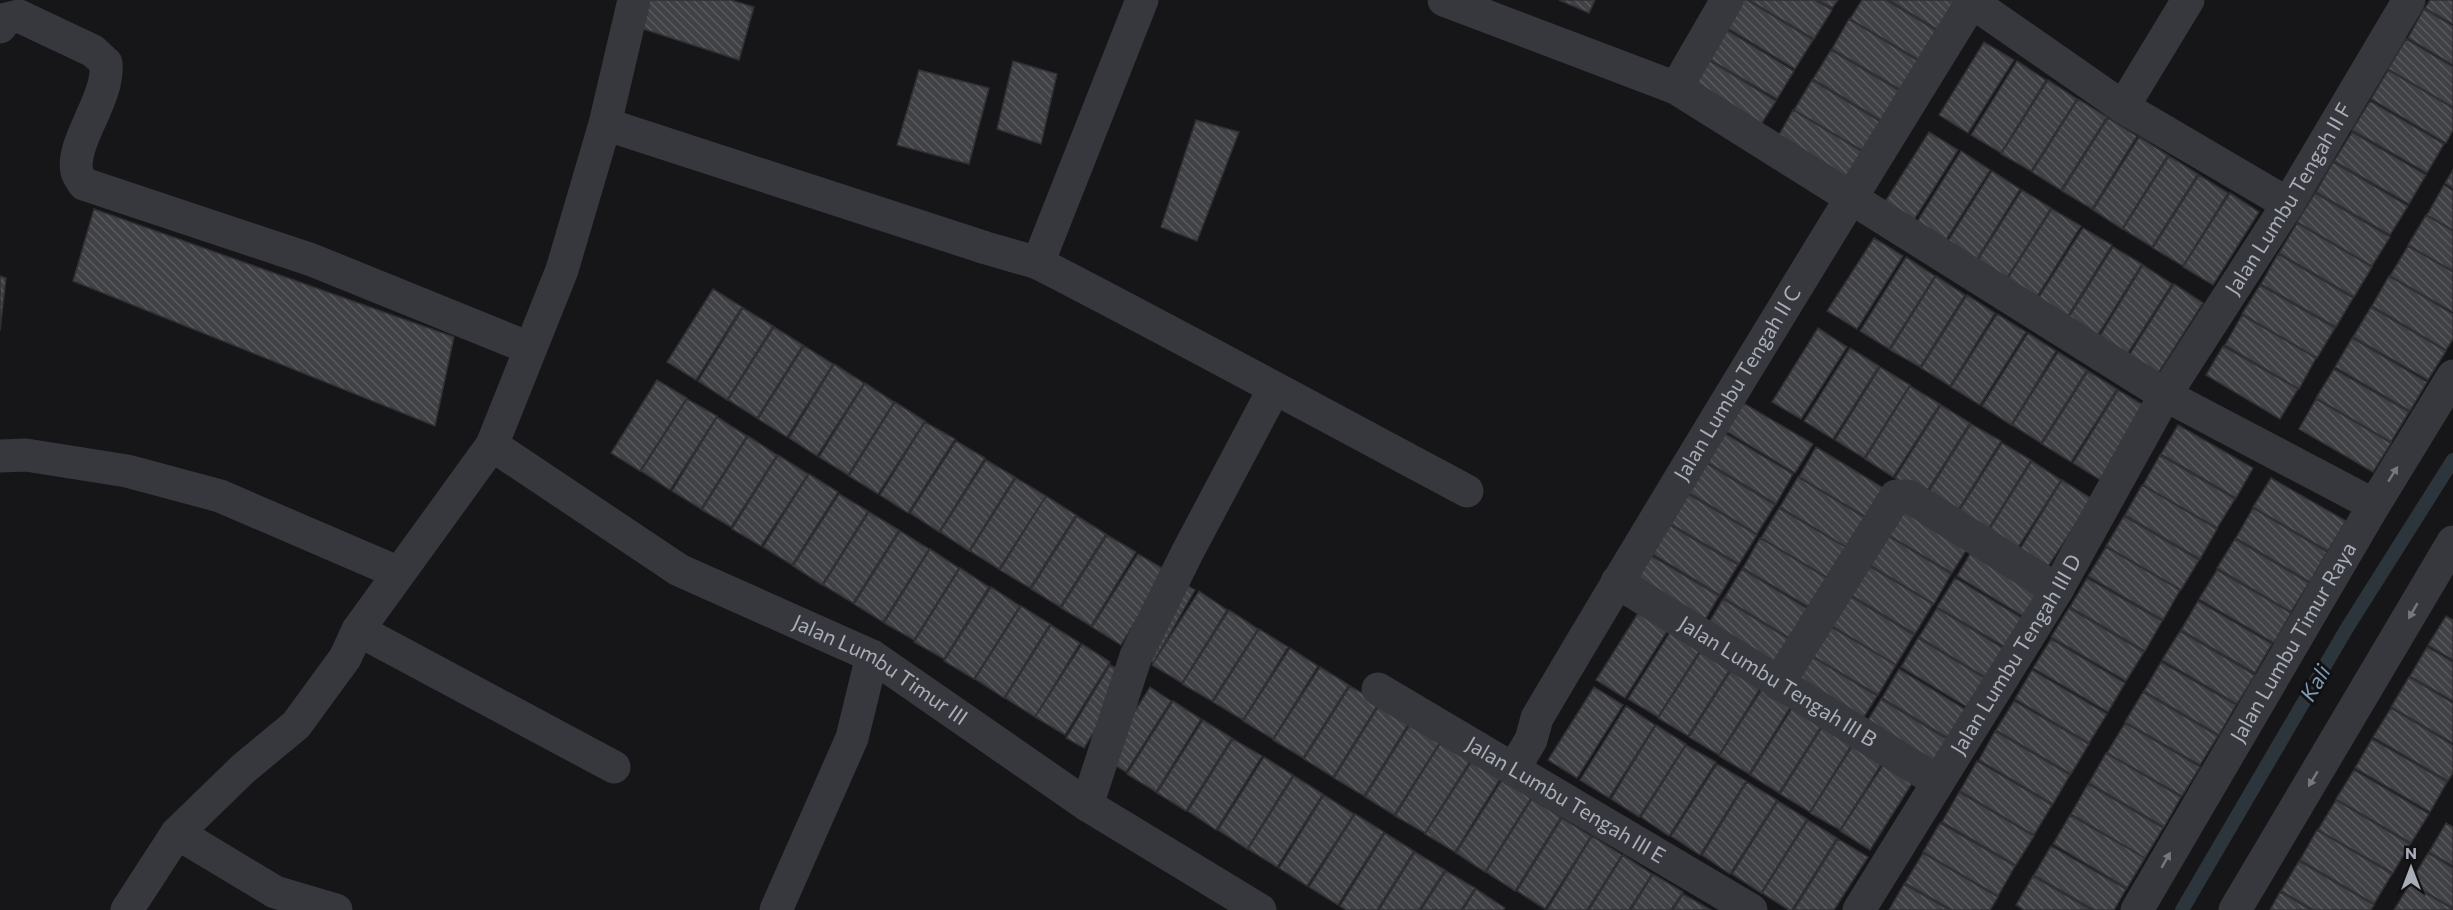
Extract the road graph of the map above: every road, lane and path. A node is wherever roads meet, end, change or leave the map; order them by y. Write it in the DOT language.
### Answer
graph roads {
  1 [pos="634,0"];
  2 [pos="1142,0"];
  3 [pos="1444,0"];
  4 [pos="1727,0"];
  5 [pos="2188,0"];
  6 [pos="1973,1"];
  7 [pos="2396,4"];
  8 [pos="0,27"];
  9 [pos="1676,88"];
  10 [pos="2122,107"];
  11 [pos="605,124"];
  12 [pos="1851,196"];
  13 [pos="2288,204"];
  14 [pos="1038,263"];
  15 [pos="529,348"];
  16 [pos="2453,376"];
  17 [pos="1274,389"];
  18 [pos="2165,395"];
  19 [pos="492,445"];
  20 [pos="0,456"];
  21 [pos="1467,491"];
  22 [pos="2374,505"];
  23 [pos="2448,563"];
  24 [pos="399,573"];
  25 [pos="1617,582"];
  26 [pos="2057,590"];
  27 [pos="358,630"];
  28 [pos="872,656"];
  29 [pos="1778,684"];
  30 [pos="1378,689"];
  31 [pos="614,767"];
  32 [pos="1513,770"];
  33 [pos="1937,781"];
  34 [pos="1087,806"];
  35 [pos="177,833"];
  36 [pos="127,910"];
  37 [pos="336,910"];
  38 [pos="776,910"];
  39 [pos="1260,910"];
  40 [pos="1751,910"];
  41 [pos="1859,910"];
  42 [pos="2137,910"];
  43 [pos="2235,910"];
  1 -- 11 [label="street"];
  2 -- 14 [label="street"];
  3 -- 9 [label="street"];
  4 -- 9 [label="street"];
  5 -- 10 [label="street"];
  6 -- 10 [label="street"];
  6 -- 12 [label="street, Jalan Lumbu Tengah II C"];
  7 -- 13 [label="street, Jalan Lumbu Tengah II F"];
  8 -- 15 [label="street"];
  9 -- 12 [label="street"];
  10 -- 13 [label="street"];
  11 -- 14 [label="street"];
  11 -- 15 [label="street"];
  12 -- 18 [label="street"];
  12 -- 25 [label="street, Jalan Lumbu Tengah II C"];
  13 -- 18 [label="street, Jalan Lumbu Tengah II F"];
  14 -- 17 [label="street"];
  15 -- 19 [label="street"];
  22 -- 16 [label="street, Jalan Lumbu Timur Raya, one-way"];
  17 -- 21 [label="street"];
  17 -- 34 [label="street"];
  18 -- 22 [label="street"];
  18 -- 26 [label="street, Jalan Lumbu Tengah III D"];
  19 -- 24 [label="street"];
  19 -- 28 [label="street, Jalan Lumbu Timur III"];
  20 -- 24 [label="street"];
  42 -- 22 [label="street, Jalan Lumbu Timur Raya, one-way"];
  23 -- 43 [label="street, one-way"];
  24 -- 27 [label="street"];
  25 -- 29 [label="street, Jalan Lumbu Tengah III B"];
  25 -- 32 [label="street, Jalan Lumbu Tengah II C"];
  26 -- 29 [label="street"];
  26 -- 33 [label="street, Jalan Lumbu Tengah III D"];
  27 -- 31 [label="street"];
  27 -- 35 [label="street"];
  28 -- 34 [label="street, Jalan Lumbu Timur III"];
  28 -- 38 [label="street"];
  29 -- 33 [label="street, Jalan Lumbu Tengah III B"];
  30 -- 32 [label="street, Jalan Lumbu Tengah III E"];
  32 -- 40 [label="street, Jalan Lumbu Tengah III E"];
  33 -- 41 [label="street, Jalan Lumbu Tengah III D"];
  34 -- 39 [label="street, Jalan Lumbu Timur III"];
  35 -- 36 [label="street"];
  35 -- 37 [label="street"];
}
